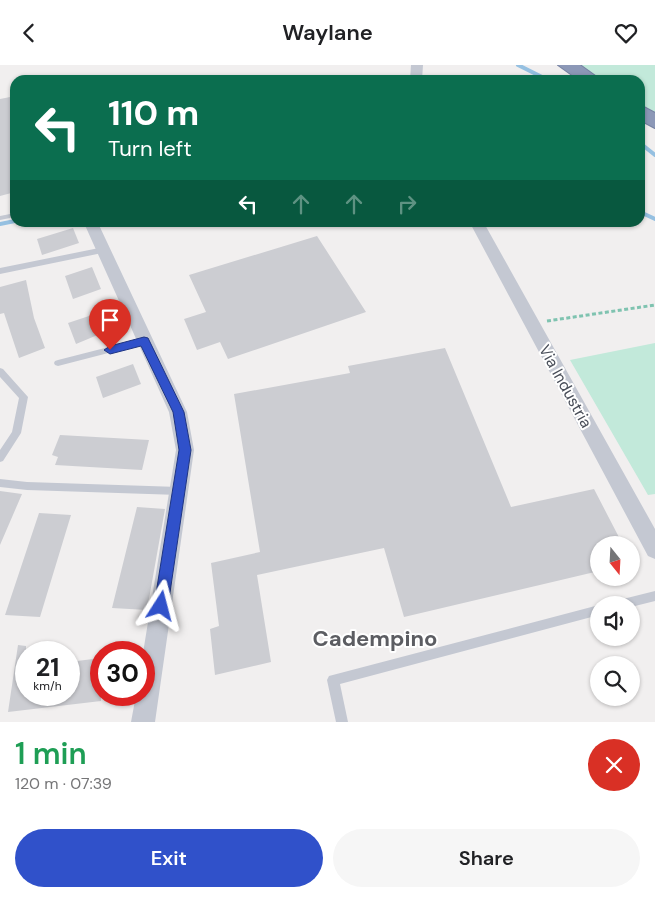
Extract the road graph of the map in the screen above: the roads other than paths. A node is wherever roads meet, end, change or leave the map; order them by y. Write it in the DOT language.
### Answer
graph roads {
  1 [pos="567,65"];
  2 [pos="584,75"];
  3 [pos="93,227"];
  4 [pos="479,227"];
  5 [pos="104,250"];
  6 [pos="0,271"];
  7 [pos="144,341"];
  8 [pos="58,363"];
  9 [pos="0,371"];
  10 [pos="0,458"];
  11 [pos="0,483"];
  12 [pos="179,491"];
  13 [pos="655,549"];
  14 [pos="655,596"];
  15 [pos="640,600"];
  16 [pos="590,612"];
  17 [pos="143,722"];
  18 [pos="342,722"];
  1 -- 2 [label="highway"];
  3 -- 5 [label="street"];
  4 -- 13 [label="street, Via Industria"];
  5 -- 6 [label="lane"];
  5 -- 7 [label="street"];
  7 -- 8 [label="lane"];
  7 -- 12 [label="street"];
  9 -- 10 [label="lane"];
  11 -- 12 [label="lane"];
  12 -- 17 [label="street"];
  14 -- 15 [label="lane"];
  16 -- 18 [label="lane"];
}
